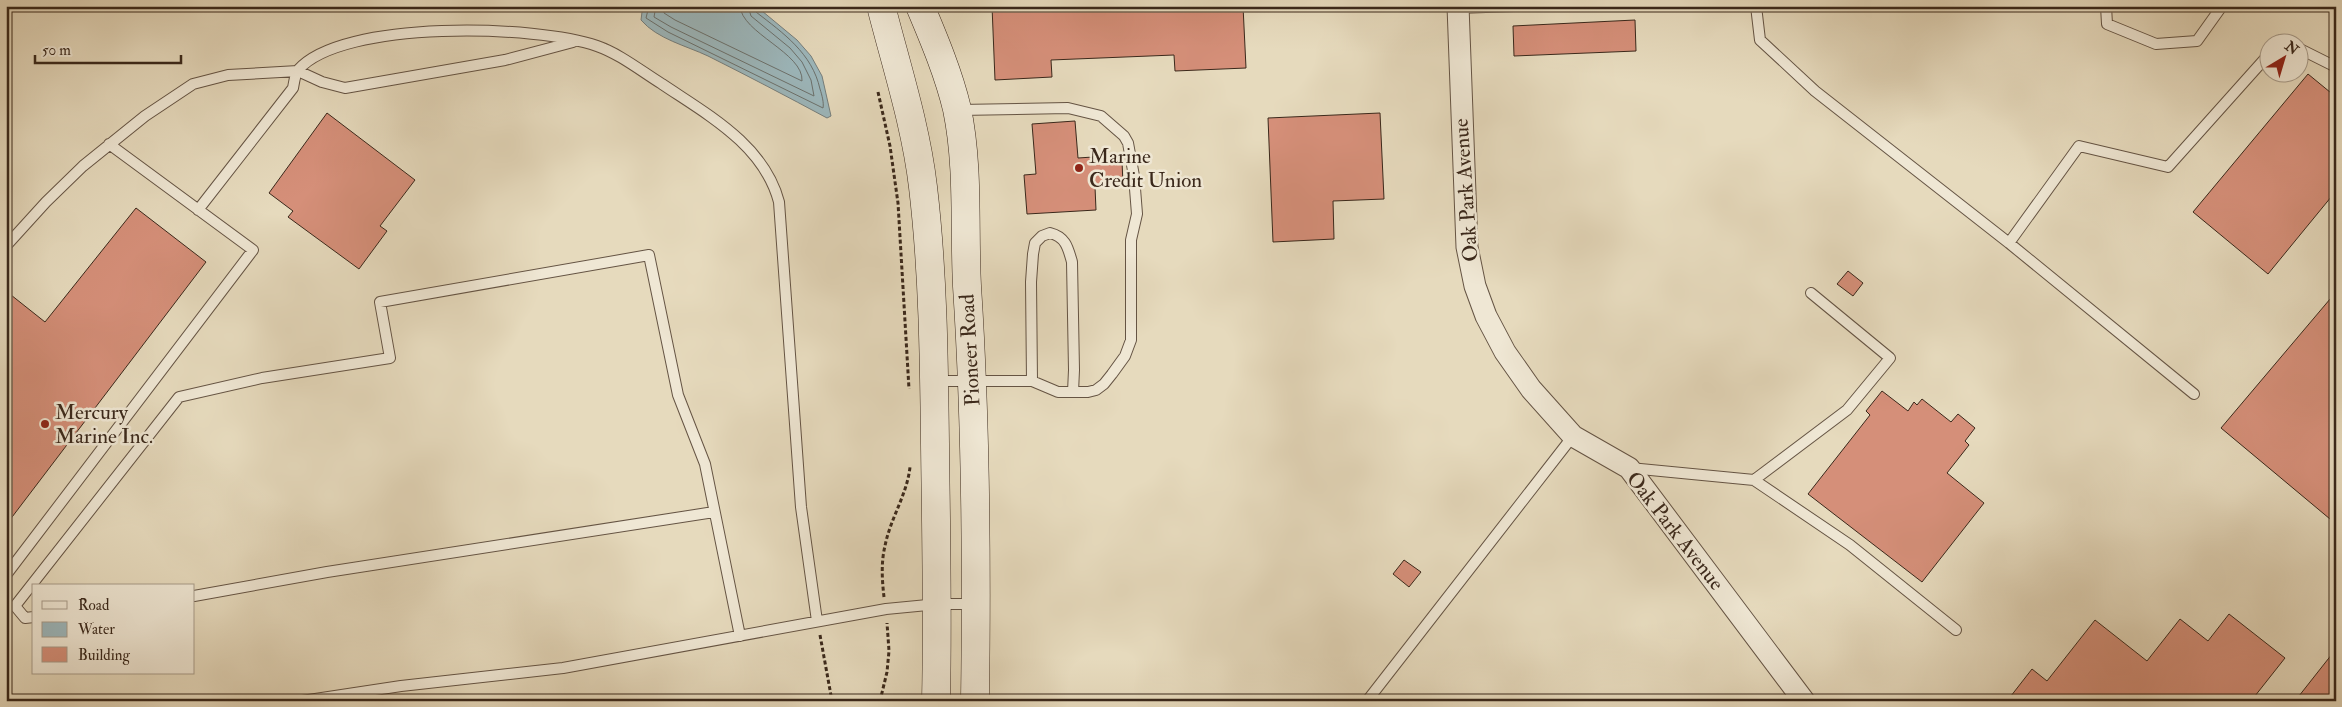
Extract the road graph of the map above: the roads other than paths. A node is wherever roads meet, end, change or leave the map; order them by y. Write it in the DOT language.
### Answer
graph roads {
  1 [pos="881,6"];
  2 [pos="920,6"];
  3 [pos="1514,6"];
  4 [pos="1756,6"];
  5 [pos="2106,6"];
  6 [pos="2133,6"];
  7 [pos="2140,6"];
  8 [pos="2222,6"];
  9 [pos="1458,7"];
  10 [pos="576,41"];
  11 [pos="2310,54"];
  12 [pos="2260,64"];
  13 [pos="2336,67"];
  14 [pos="298,71"];
  15 [pos="957,110"];
  16 [pos="109,144"];
  17 [pos="198,210"];
  18 [pos="2009,243"];
  19 [pos="6,246"];
  20 [pos="1811,293"];
  21 [pos="934,381"];
  22 [pos="972,381"];
  23 [pos="1032,381"];
  24 [pos="1073,392"];
  25 [pos="2194,394"];
  26 [pos="1574,436"];
  27 [pos="1629,468"];
  28 [pos="1754,480"];
  29 [pos="714,512"];
  30 [pos="6,576"];
  31 [pos="32,584"];
  32 [pos="32,584"];
  33 [pos="195,596"];
  34 [pos="938,604"];
  35 [pos="976,604"];
  36 [pos="32,617"];
  37 [pos="817,621"];
  38 [pos="1956,630"];
  39 [pos="740,636"];
  40 [pos="302,701"];
  41 [pos="936,701"];
  42 [pos="975,701"];
  43 [pos="1367,701"];
  44 [pos="1804,701"];
  1 -- 21 [label="main road, Pioneer Road"];
  2 -- 15 [label="main road, Pioneer Road"];
  3 -- 9 [label="lane"];
  4 -- 18 [label="lane"];
  5 -- 8 [label="lane"];
  6 -- 7 [label="lane"];
  9 -- 26 [label="street, Oak Park Avenue"];
  10 -- 14 [label="lane"];
  10 -- 14 [label="lane"];
  10 -- 37 [label="lane"];
  11 -- 13 [label="lane"];
  12 -- 18 [label="lane"];
  14 -- 16 [label="lane"];
  14 -- 17 [label="lane"];
  15 -- 22 [label="main road, Pioneer Road"];
  15 -- 24 [label="lane"];
  16 -- 17 [label="lane"];
  16 -- 19 [label="lane"];
  17 -- 30 [label="lane"];
  18 -- 25 [label="lane"];
  20 -- 28 [label="lane"];
  21 -- 22 [label="lane"];
  21 -- 34 [label="main road, Pioneer Road"];
  22 -- 23 [label="lane"];
  22 -- 35 [label="main road, Pioneer Road"];
  23 -- 24 [label="lane"];
  23 -- 24 [label="lane"];
  26 -- 27 [label="street, Oak Park Avenue"];
  26 -- 43 [label="lane"];
  27 -- 28 [label="lane"];
  27 -- 44 [label="street, Oak Park Avenue"];
  28 -- 38 [label="lane"];
  29 -- 31 [label="lane"];
  29 -- 33 [label="lane"];
  29 -- 39 [label="lane"];
  32 -- 36 [label="lane"];
  34 -- 35 [label="lane"];
  34 -- 37 [label="lane"];
  34 -- 41 [label="main road, Pioneer Road"];
  35 -- 42 [label="main road, Pioneer Road"];
  37 -- 39 [label="lane"];
  39 -- 40 [label="lane"];
}
